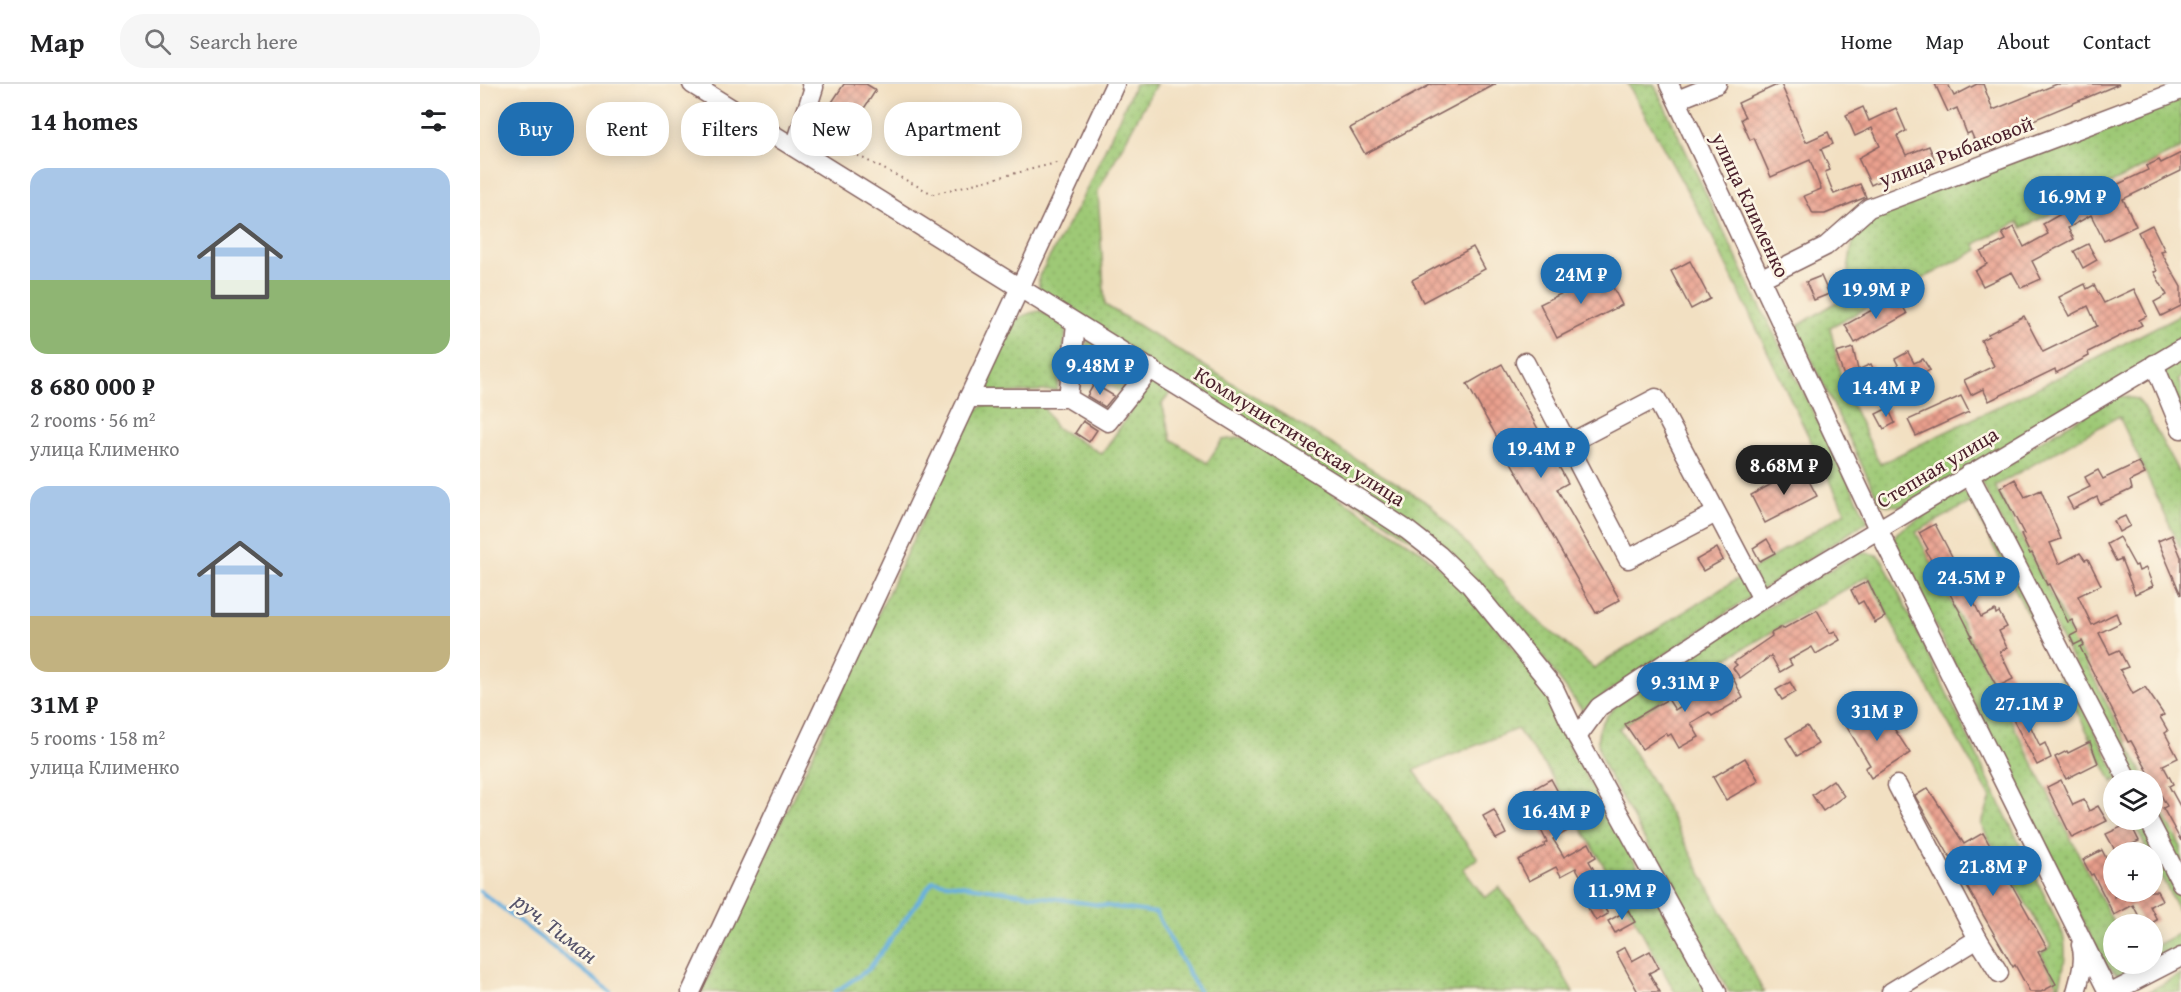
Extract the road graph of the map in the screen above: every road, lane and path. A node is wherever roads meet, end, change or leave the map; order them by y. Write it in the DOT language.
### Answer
graph roads {
  1 [pos="692,84"];
  2 [pos="1114,84"];
  3 [pos="1717,84"];
  4 [pos="814,85"];
  5 [pos="2181,90"];
  6 [pos="1673,92"];
  7 [pos="809,102"];
  8 [pos="791,145"];
  9 [pos="809,156"];
  10 [pos="858,156"];
  11 [pos="1070,160"];
  12 [pos="1760,279"];
  13 [pos="1019,289"];
  14 [pos="1076,324"];
  15 [pos="2181,349"];
  16 [pos="1525,362"];
  17 [pos="2154,364"];
  18 [pos="1151,368"];
  19 [pos="968,398"];
  20 [pos="1068,398"];
  21 [pos="2181,429"];
  22 [pos="1568,444"];
  23 [pos="1969,474"];
  24 [pos="1716,513"];
  25 [pos="1878,529"];
  26 [pos="1762,599"];
  27 [pos="1577,737"];
  28 [pos="2123,770"];
  29 [pos="1897,785"];
  30 [pos="2154,830"];
  31 [pos="2181,883"];
  32 [pos="2072,917"];
  33 [pos="1978,939"];
  34 [pos="2181,957"];
  35 [pos="1999,973"];
  36 [pos="691,992"];
  37 [pos="1717,992"];
  38 [pos="1890,992"];
  39 [pos="2076,992"];
  40 [pos="2108,992"];
  41 [pos="2113,992"];
  1 -- 8 [label="street, Коммунистическая улица"];
  2 -- 13 [label="street"];
  3 -- 6 [label="street"];
  4 -- 7 [label="street"];
  5 -- 12 [label="street, улица Рыбаковой"];
  6 -- 12 [label="street, улица Клименко"];
  9 -- 13 [label="street, Коммунистическая улица"];
  10 -- 11 [label="path"];
  12 -- 25 [label="street, улица Клименко"];
  13 -- 14 [label="street, Коммунистическая улица"];
  13 -- 19 [label="street"];
  14 -- 18 [label="street, Коммунистическая улица"];
  14 -- 20 [label="street"];
  15 -- 17 [label="street, Степная улица"];
  16 -- 22 [label="street"];
  17 -- 21 [label="street"];
  17 -- 23 [label="street, Степная улица"];
  18 -- 20 [label="street"];
  18 -- 27 [label="street, Коммунистическая улица"];
  19 -- 20 [label="street"];
  19 -- 36 [label="street"];
  22 -- 24 [label="street"];
  22 -- 24 [label="street"];
  23 -- 25 [label="street, Степная улица"];
  23 -- 28 [label="street"];
  24 -- 26 [label="street"];
  25 -- 26 [label="street, Степная улица"];
  25 -- 32 [label="street, улица Клименко"];
  26 -- 27 [label="street, Степная улица"];
  27 -- 37 [label="street, Коммунистическая улица"];
  29 -- 33 [label="street"];
  30 -- 31 [label="street"];
  32 -- 39 [label="street"];
  32 -- 40 [label="street, улица Клименко"];
  33 -- 35 [label="street"];
  33 -- 38 [label="street"];
  34 -- 41 [label="street"];
}
